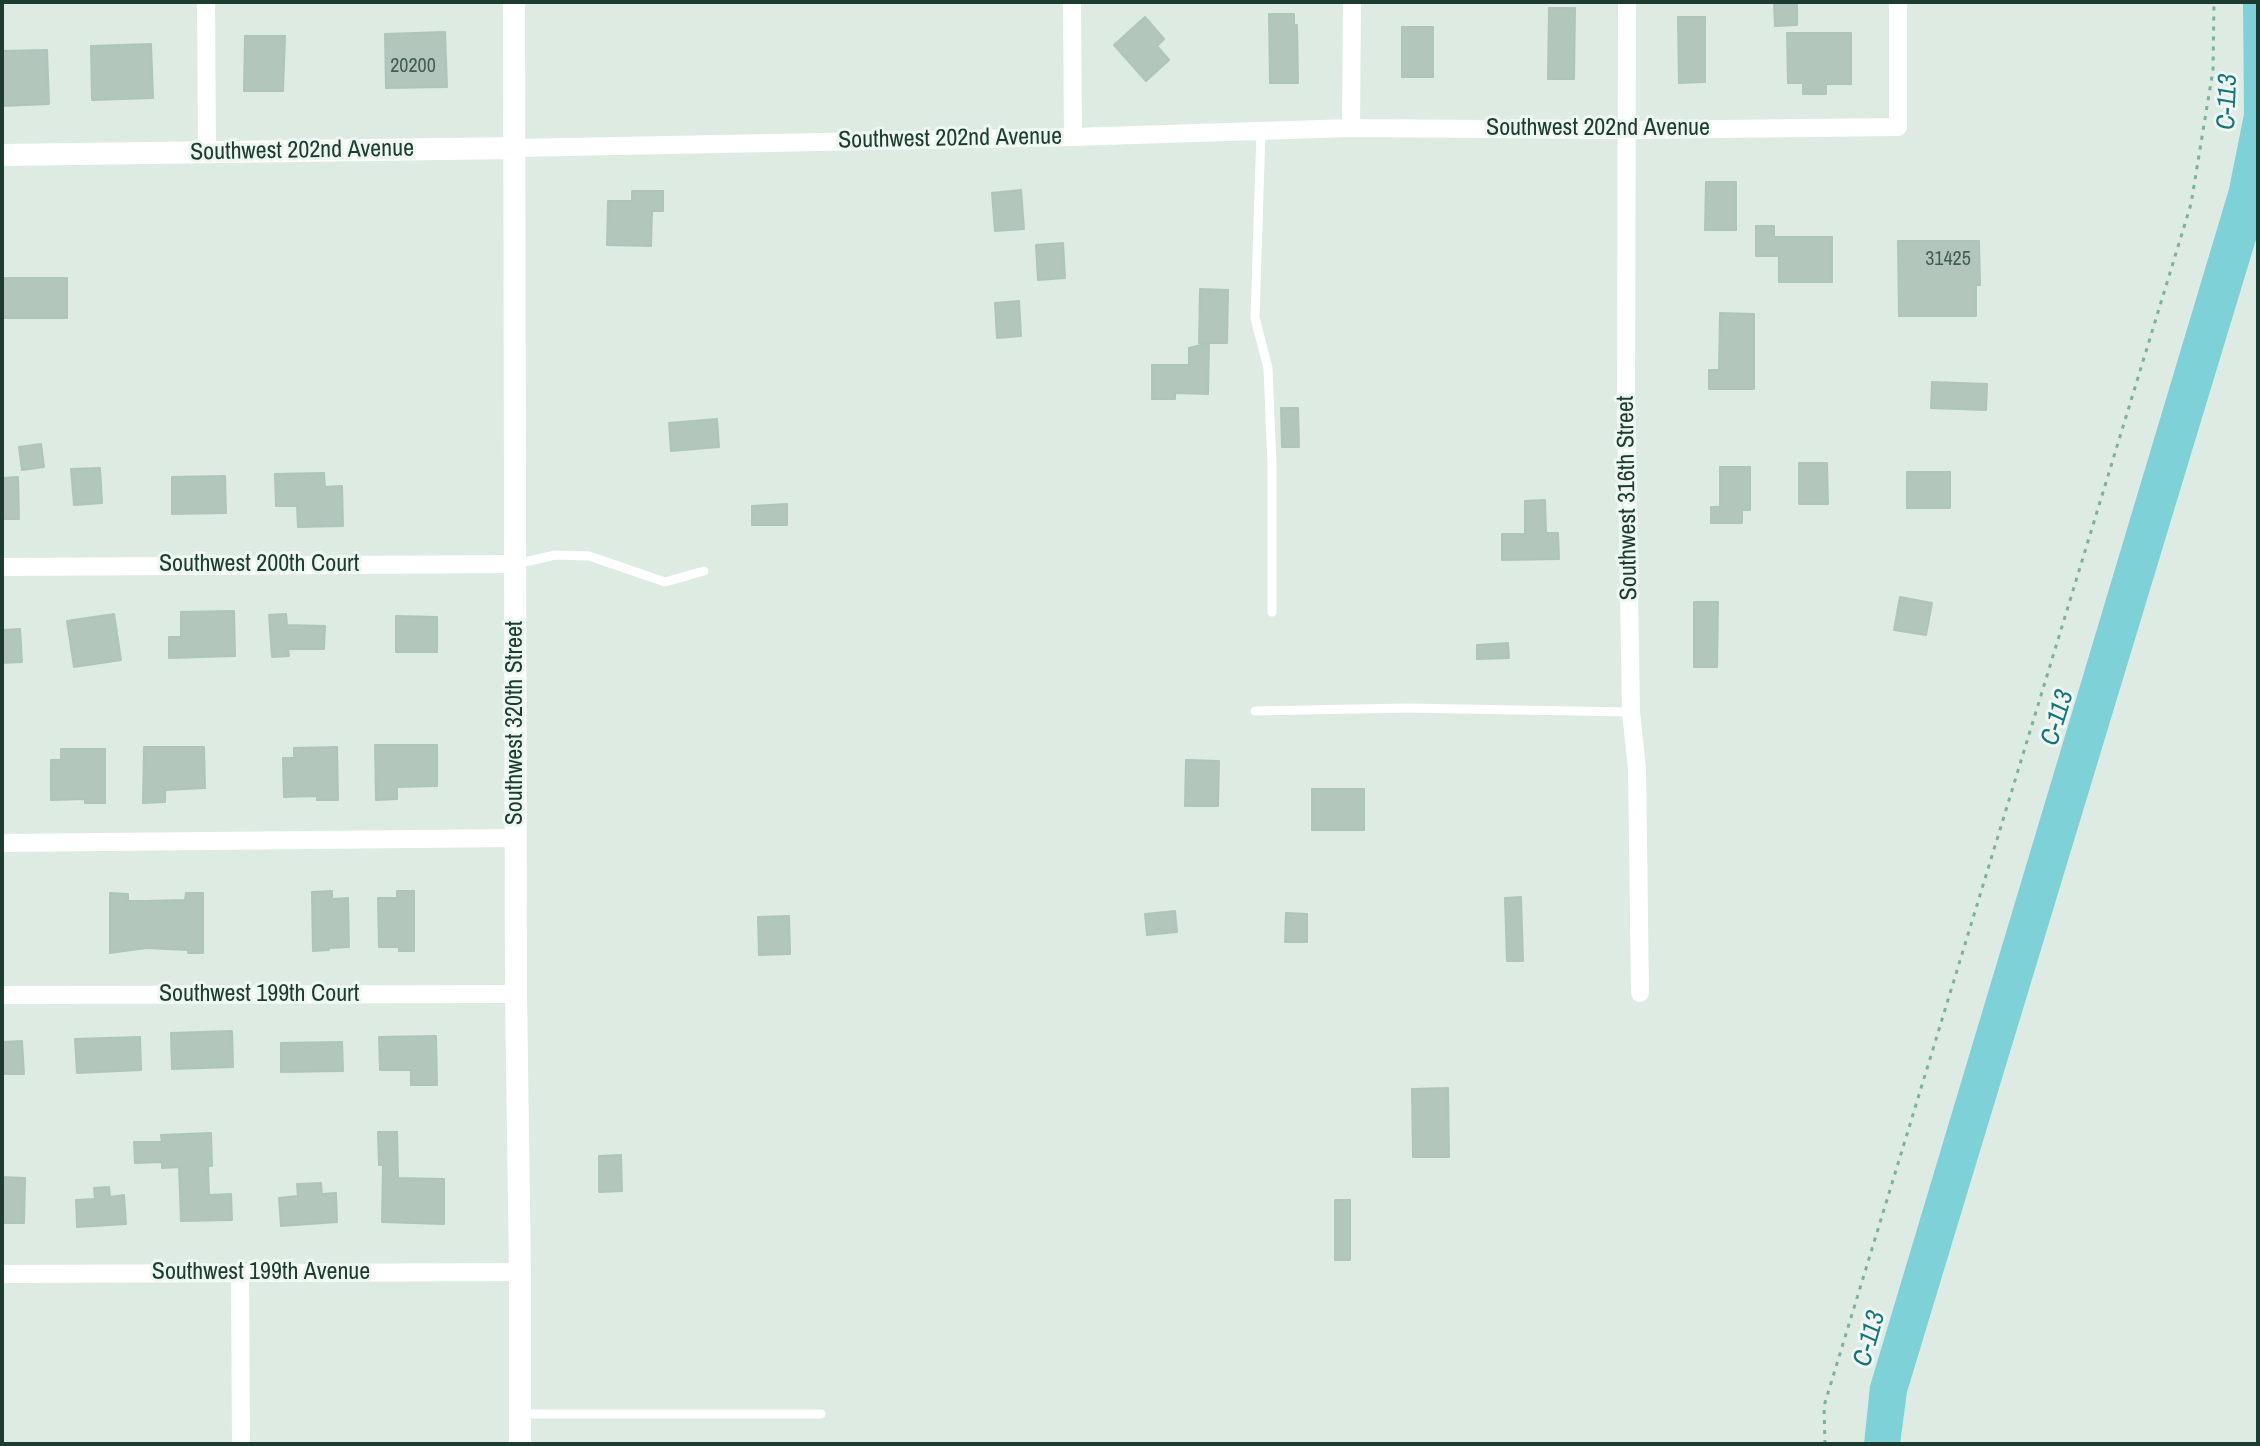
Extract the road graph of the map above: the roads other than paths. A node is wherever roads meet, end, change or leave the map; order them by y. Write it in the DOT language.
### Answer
graph roads {
  1 [pos="206,2"];
  2 [pos="514,2"];
  3 [pos="1072,2"];
  4 [pos="1352,2"];
  5 [pos="1627,2"];
  6 [pos="1898,2"];
  7 [pos="1351,128"];
  8 [pos="1628,130"];
  9 [pos="1261,131"];
  10 [pos="1073,137"];
  11 [pos="516,148"];
  12 [pos="207,152"];
  13 [pos="2,155"];
  14 [pos="516,564"];
  15 [pos="2,567"];
  16 [pos="704,571"];
  17 [pos="1272,612"];
  18 [pos="1255,711"];
  19 [pos="1631,712"];
  20 [pos="516,838"];
  21 [pos="2,843"];
  22 [pos="1640,993"];
  23 [pos="516,994"];
  24 [pos="2,995"];
  25 [pos="520,1272"];
  26 [pos="240,1273"];
  27 [pos="2,1274"];
  28 [pos="520,1414"];
  29 [pos="821,1414"];
  30 [pos="241,1444"];
  31 [pos="520,1444"];
  1 -- 12 [label="street"];
  2 -- 11 [label="street, Southwest 320th Street"];
  3 -- 10 [label="street"];
  4 -- 7 [label="street"];
  5 -- 8 [label="street, Southwest 316th Street"];
  6 -- 8 [label="street, Southwest 202nd Avenue"];
  7 -- 8 [label="street, Southwest 202nd Avenue"];
  7 -- 9 [label="street, Southwest 202nd Avenue"];
  8 -- 19 [label="street, Southwest 316th Street"];
  9 -- 10 [label="street, Southwest 202nd Avenue"];
  9 -- 17 [label="lane"];
  10 -- 11 [label="street, Southwest 202nd Avenue"];
  11 -- 12 [label="street, Southwest 202nd Avenue"];
  11 -- 14 [label="street, Southwest 320th Street"];
  12 -- 13 [label="street, Southwest 202nd Avenue"];
  14 -- 15 [label="street, Southwest 200th Court"];
  14 -- 16 [label="lane"];
  14 -- 20 [label="street, Southwest 320th Street"];
  18 -- 19 [label="lane"];
  19 -- 22 [label="street, Southwest 316th Street"];
  20 -- 21 [label="street"];
  20 -- 23 [label="street, Southwest 320th Street"];
  23 -- 24 [label="street, Southwest 199th Court"];
  23 -- 25 [label="street, Southwest 320th Street"];
  25 -- 26 [label="street, Southwest 199th Avenue"];
  25 -- 28 [label="street, Southwest 320th Street"];
  26 -- 27 [label="street, Southwest 199th Avenue"];
  26 -- 30 [label="street"];
  28 -- 29 [label="lane"];
  28 -- 31 [label="street, Southwest 320th Street"];
}
